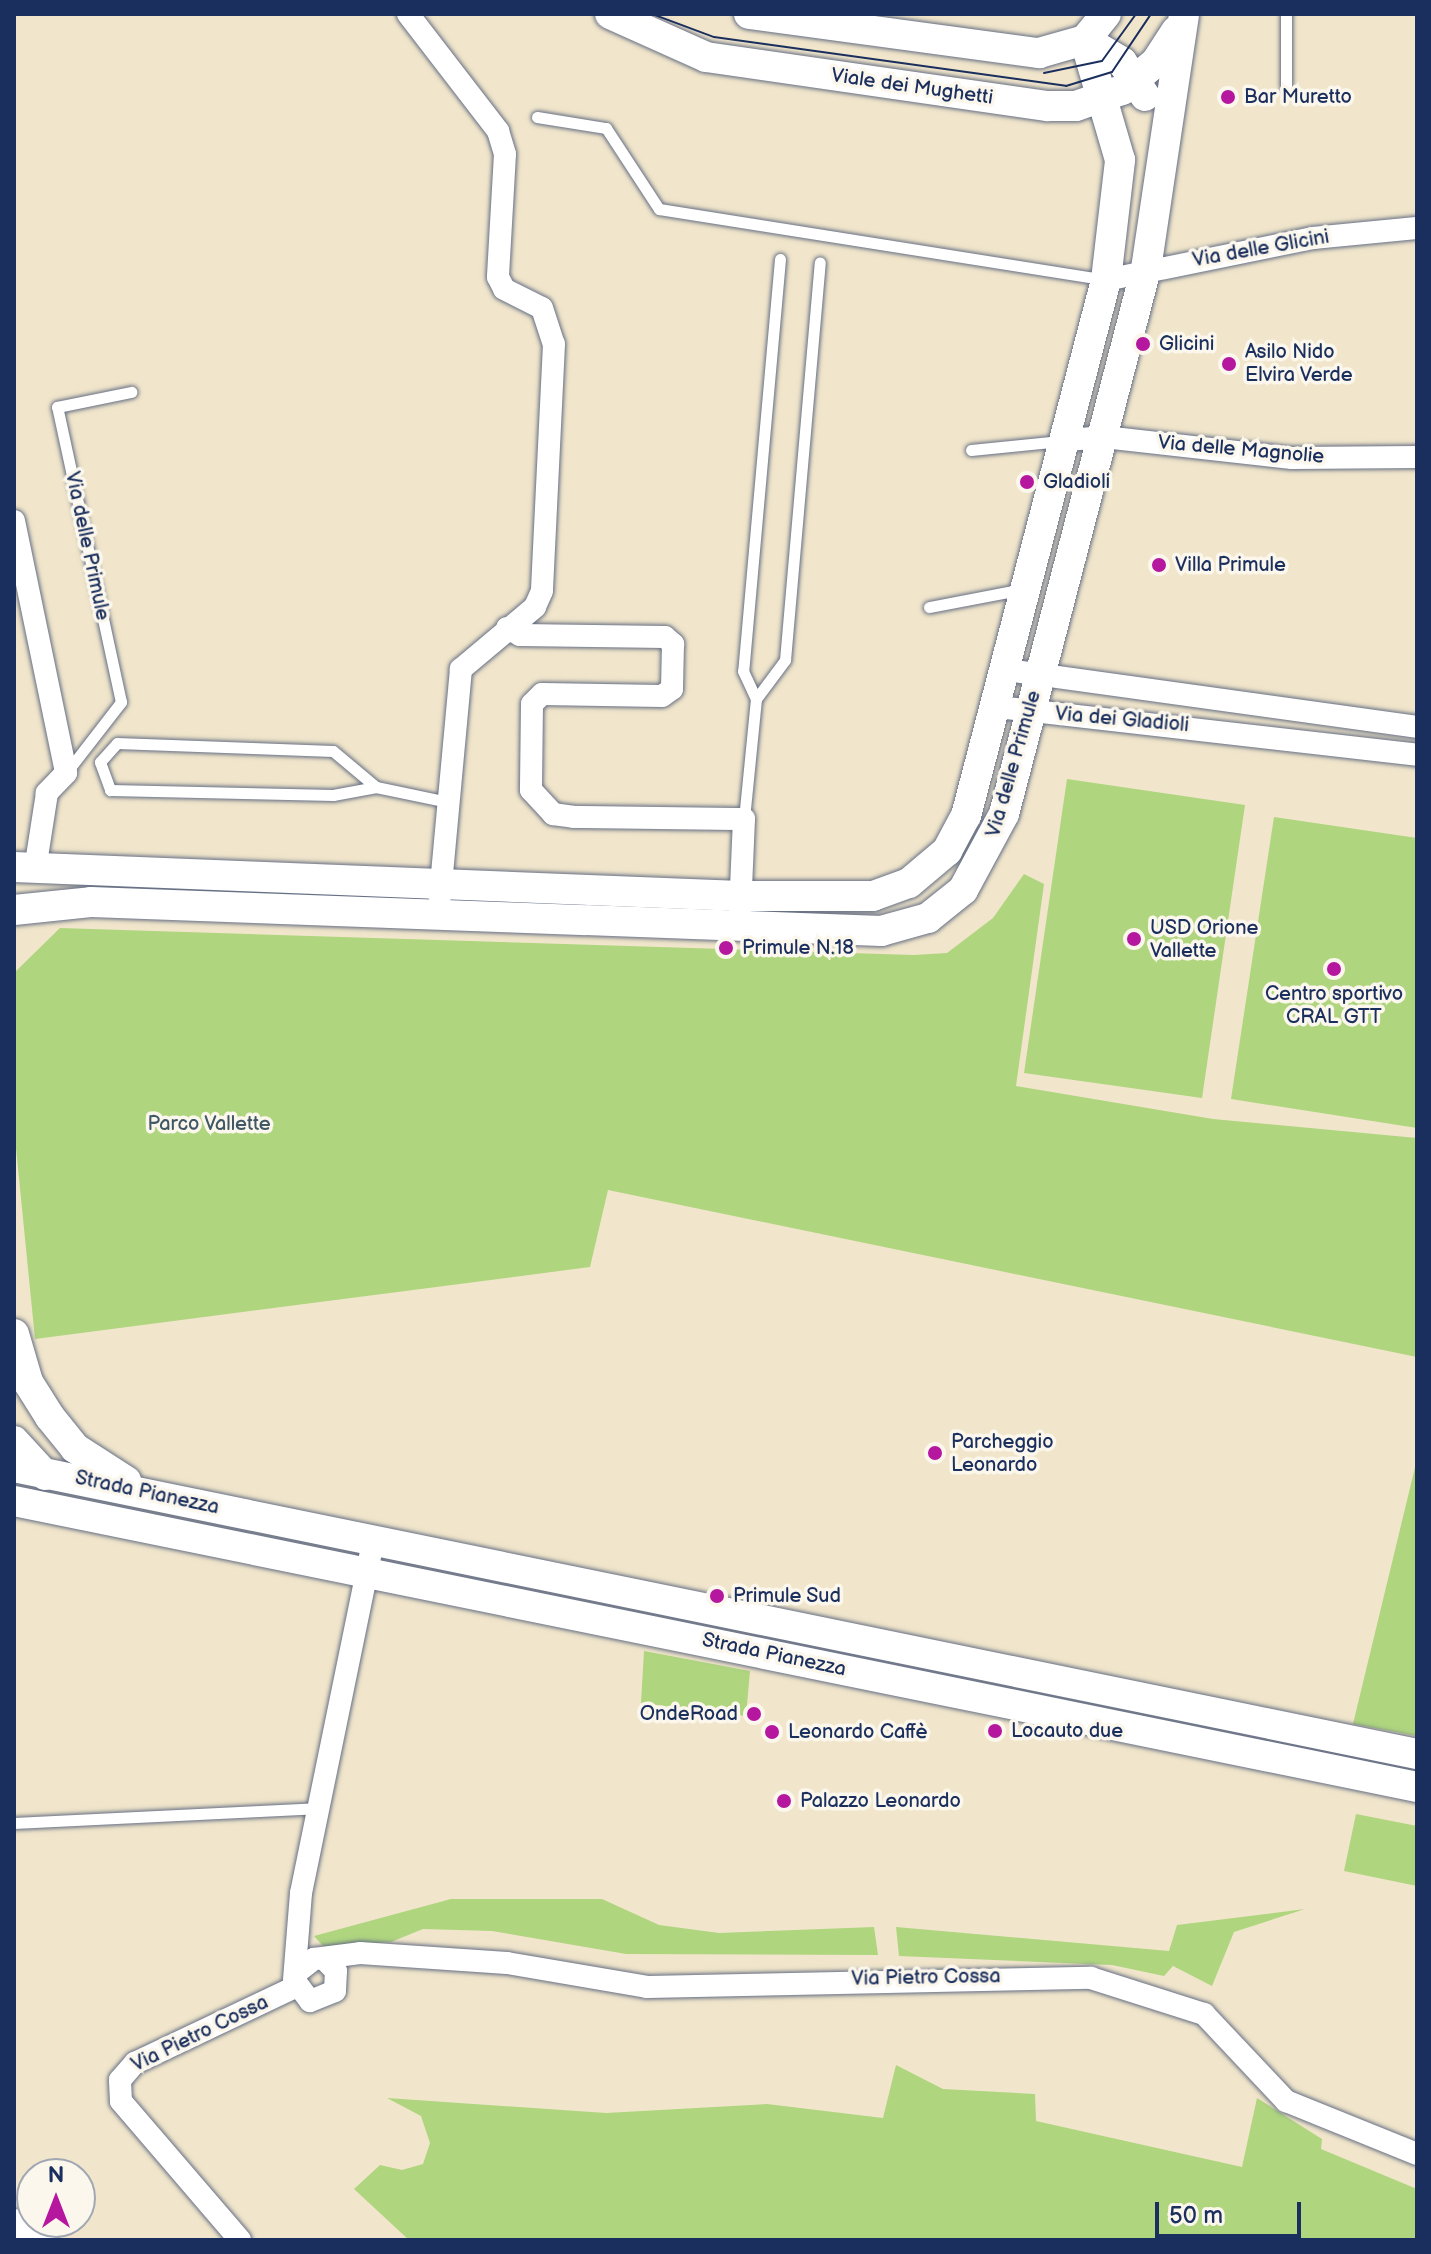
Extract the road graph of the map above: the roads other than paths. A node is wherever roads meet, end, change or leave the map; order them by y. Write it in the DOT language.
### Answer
graph roads {
  1 [pos="408,14"];
  2 [pos="610,14"];
  3 [pos="749,14"];
  4 [pos="1106,14"];
  5 [pos="1286,14"];
  6 [pos="1185,15"];
  7 [pos="802,18"];
  8 [pos="1085,40"];
  9 [pos="1138,80"];
  10 [pos="1286,86"];
  11 [pos="1102,100"];
  12 [pos="537,117"];
  13 [pos="1158,157"];
  14 [pos="1417,228"];
  15 [pos="780,259"];
  16 [pos="820,263"];
  17 [pos="1146,269"];
  18 [pos="1106,280"];
  19 [pos="131,392"];
  20 [pos="1104,437"];
  21 [pos="1065,440"];
  22 [pos="971,450"];
  23 [pos="1417,457"];
  24 [pos="14,521"];
  25 [pos="1028,588"];
  26 [pos="929,607"];
  27 [pos="507,628"];
  28 [pos="1007,670"];
  29 [pos="1039,674"];
  30 [pos="756,699"];
  31 [pos="1251,703"];
  32 [pos="998,707"];
  33 [pos="1030,712"];
  34 [pos="1417,727"];
  35 [pos="1246,732"];
  36 [pos="85,748"];
  37 [pos="1417,755"];
  38 [pos="100,762"];
  39 [pos="66,773"];
  40 [pos="376,787"];
  41 [pos="443,801"];
  42 [pos="744,819"];
  43 [pos="25,868"];
  44 [pos="740,896"];
  45 [pos="440,904"];
  46 [pos="14,910"];
  47 [pos="740,930"];
  48 [pos="14,1334"];
  49 [pos="14,1441"];
  50 [pos="28,1470"];
  51 [pos="141,1490"];
  52 [pos="14,1501"];
  53 [pos="162,1530"];
  54 [pos="373,1541"];
  55 [pos="367,1572"];
  56 [pos="1186,1707"];
  57 [pos="1182,1739"];
  58 [pos="1417,1754"];
  59 [pos="1417,1787"];
  60 [pos="321,1808"];
  61 [pos="14,1823"];
  62 [pos="314,1972"];
  63 [pos="1417,2154"];
  64 [pos="14,2226"];
  65 [pos="40,2240"];
  66 [pos="240,2240"];
  1 -- 27 [label="street"];
  2 -- 11 [label="street, Viale dei Mughetti"];
  3 -- 7 [label="street"];
  4 -- 8 [label="street"];
  5 -- 10 [label="lane"];
  6 -- 9 [label="street, Viale dei Mughetti"];
  6 -- 13 [label="street, Via delle Primule"];
  7 -- 8 [label="street"];
  8 -- 9 [label="street"];
  8 -- 11 [label="street, Via delle Primule"];
  9 -- 11 [label="street, Viale dei Mughetti"];
  9 -- 13 [label="street, Via delle Primule"];
  11 -- 18 [label="street, Via delle Primule"];
  12 -- 18 [label="lane"];
  13 -- 17 [label="street, Via delle Primule"];
  14 -- 17 [label="street, Via delle Glicini"];
  15 -- 30 [label="lane"];
  16 -- 30 [label="lane"];
  17 -- 18 [label="street, Via delle Glicini"];
  17 -- 20 [label="street, Via delle Primule"];
  18 -- 21 [label="street, Via delle Primule"];
  19 -- 36 [label="lane, Via delle Primule"];
  20 -- 21 [label="street, Via delle Magnolie"];
  20 -- 23 [label="street, Via delle Magnolie"];
  20 -- 29 [label="street, Via delle Primule"];
  21 -- 22 [label="lane"];
  21 -- 25 [label="street, Via delle Primule"];
  24 -- 39 [label="street"];
  25 -- 26 [label="lane"];
  25 -- 28 [label="street, Via delle Primule"];
  27 -- 41 [label="street"];
  27 -- 42 [label="street"];
  28 -- 29 [label="street, Via dei Gladioli"];
  28 -- 32 [label="street, Via delle Primule"];
  29 -- 31 [label="street, Via dei Gladioli"];
  29 -- 33 [label="street, Via delle Primule"];
  30 -- 42 [label="lane"];
  31 -- 34 [label="street, Via dei Gladioli"];
  31 -- 35 [label="street"];
  32 -- 33 [label="street, Via dei Gladioli"];
  32 -- 44 [label="street, Via delle Primule"];
  33 -- 35 [label="street, Via dei Gladioli"];
  33 -- 47 [label="street, Via delle Primule"];
  35 -- 37 [label="street, Via dei Gladioli"];
  36 -- 38 [label="lane"];
  36 -- 39 [label="lane, Via delle Primule"];
  38 -- 40 [label="lane"];
  38 -- 40 [label="lane"];
  39 -- 43 [label="street, Via delle Primule"];
  40 -- 41 [label="lane"];
  41 -- 45 [label="street"];
  42 -- 44 [label="street"];
  43 -- 45 [label="street, Via delle Primule"];
  44 -- 45 [label="street, Via delle Primule"];
  44 -- 47 [label="street"];
  45 -- 46 [label="street, Via delle Primule"];
  45 -- 47 [label="street, Via delle Primule"];
  48 -- 51 [label="street"];
  49 -- 50 [label="street"];
  50 -- 51 [label="street, Strada Pianezza"];
  50 -- 53 [label="street"];
  51 -- 54 [label="street, Strada Pianezza"];
  52 -- 53 [label="street, Strada Pianezza"];
  53 -- 55 [label="street, Strada Pianezza"];
  54 -- 55 [label="street"];
  54 -- 56 [label="street, Strada Pianezza"];
  55 -- 57 [label="street, Strada Pianezza"];
  55 -- 60 [label="street"];
  56 -- 57 [label="street"];
  56 -- 58 [label="street, Strada Pianezza"];
  57 -- 59 [label="street, Strada Pianezza"];
  60 -- 61 [label="lane"];
  60 -- 62 [label="street"];
  62 -- 63 [label="street, Via Pietro Cossa"];
  62 -- 66 [label="street, Via Pietro Cossa"];
  64 -- 65 [label="main road"];
}
